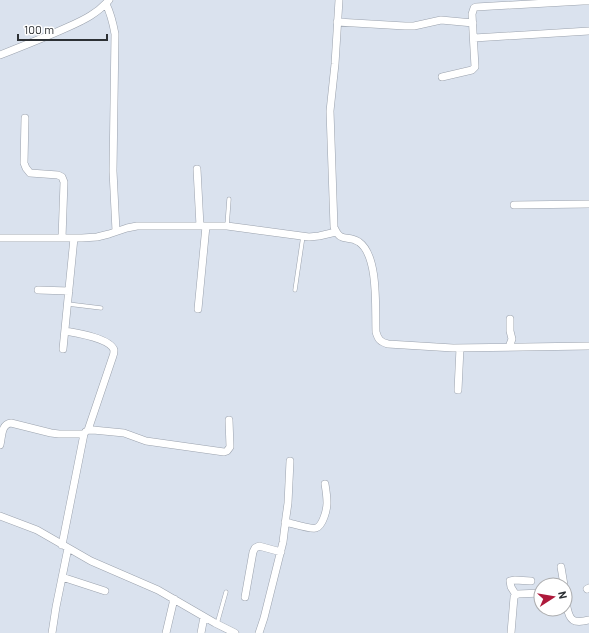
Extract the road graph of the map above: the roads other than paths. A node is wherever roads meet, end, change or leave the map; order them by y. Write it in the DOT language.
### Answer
graph roads {
  1 [pos="339,0"];
  2 [pos="589,1"];
  3 [pos="107,2"];
  4 [pos="337,22"];
  5 [pos="473,23"];
  6 [pos="589,31"];
  7 [pos="474,38"];
  8 [pos="0,55"];
  9 [pos="442,77"];
  10 [pos="25,118"];
  11 [pos="197,169"];
  12 [pos="229,199"];
  13 [pos="589,204"];
  14 [pos="514,205"];
  15 [pos="203,226"];
  16 [pos="227,226"];
  17 [pos="116,232"];
  18 [pos="336,232"];
  19 [pos="303,236"];
  20 [pos="0,238"];
  21 [pos="62,238"];
  22 [pos="74,238"];
  23 [pos="38,290"];
  24 [pos="295,290"];
  25 [pos="69,291"];
  26 [pos="68,304"];
  27 [pos="101,308"];
  28 [pos="198,309"];
  29 [pos="510,319"];
  30 [pos="65,331"];
  31 [pos="589,346"];
  32 [pos="509,347"];
  33 [pos="460,348"];
  34 [pos="63,349"];
  35 [pos="458,390"];
  36 [pos="229,420"];
  37 [pos="86,432"];
  38 [pos="0,445"];
  39 [pos="290,461"];
  40 [pos="325,484"];
  41 [pos="0,516"];
  42 [pos="285,522"];
  43 [pos="65,546"];
  44 [pos="280,552"];
  45 [pos="560,567"];
  46 [pos="62,577"];
  47 [pos="562,577"];
  48 [pos="530,581"];
  49 [pos="105,591"];
  50 [pos="226,592"];
  51 [pos="533,593"];
  52 [pos="516,594"];
  53 [pos="245,597"];
  54 [pos="174,599"];
  55 [pos="204,617"];
  56 [pos="570,617"];
  57 [pos="589,620"];
  58 [pos="217,624"];
  59 [pos="52,633"];
  60 [pos="166,633"];
  61 [pos="201,633"];
  62 [pos="235,633"];
  63 [pos="259,633"];
  64 [pos="511,633"];
  1 -- 4 [label="street"];
  2 -- 5 [label="street"];
  3 -- 8 [label="street"];
  3 -- 17 [label="street"];
  4 -- 5 [label="street"];
  4 -- 18 [label="street"];
  5 -- 7 [label="street"];
  6 -- 7 [label="street"];
  7 -- 9 [label="street"];
  10 -- 21 [label="street"];
  11 -- 15 [label="street"];
  12 -- 16 [label="lane"];
  13 -- 14 [label="street"];
  15 -- 16 [label="street"];
  15 -- 17 [label="street"];
  15 -- 28 [label="street"];
  16 -- 19 [label="street"];
  17 -- 22 [label="street"];
  18 -- 19 [label="street"];
  18 -- 33 [label="street"];
  19 -- 24 [label="lane"];
  20 -- 21 [label="street"];
  21 -- 22 [label="street"];
  22 -- 25 [label="street"];
  23 -- 25 [label="street"];
  25 -- 26 [label="street"];
  26 -- 27 [label="lane"];
  26 -- 30 [label="street"];
  29 -- 32 [label="street"];
  30 -- 34 [label="street"];
  30 -- 37 [label="street"];
  31 -- 32 [label="street"];
  32 -- 33 [label="street"];
  33 -- 35 [label="street"];
  36 -- 37 [label="street"];
  37 -- 38 [label="street"];
  37 -- 43 [label="street"];
  39 -- 42 [label="street"];
  40 -- 42 [label="street"];
  41 -- 43 [label="street"];
  42 -- 44 [label="street"];
  43 -- 46 [label="street"];
  43 -- 54 [label="street"];
  44 -- 53 [label="street"];
  44 -- 63 [label="street"];
  45 -- 47 [label="street"];
  46 -- 49 [label="street"];
  46 -- 59 [label="street"];
  48 -- 52 [label="street"];
  50 -- 58 [label="lane"];
  51 -- 52 [label="street"];
  52 -- 64 [label="street"];
  54 -- 55 [label="street"];
  54 -- 60 [label="street"];
  55 -- 58 [label="street"];
  55 -- 61 [label="street"];
  56 -- 57 [label="street"];
  58 -- 62 [label="street"];
}
